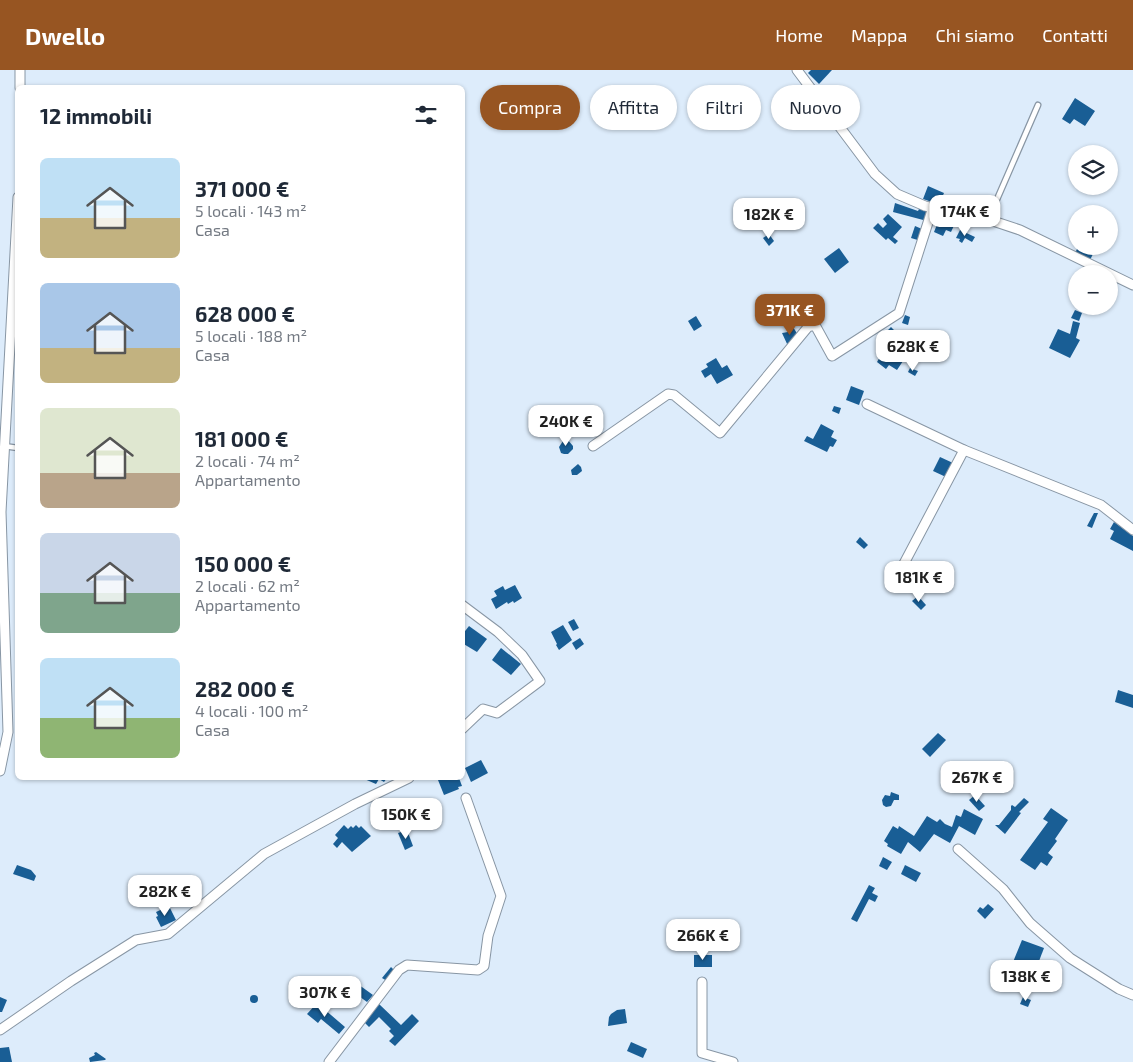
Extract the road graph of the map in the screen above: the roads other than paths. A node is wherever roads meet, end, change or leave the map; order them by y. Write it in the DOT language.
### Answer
graph roads {
  1 [pos="20,70"];
  2 [pos="797,70"];
  3 [pos="20,85"];
  4 [pos="1038,105"];
  5 [pos="933,207"];
  6 [pos="988,220"];
  7 [pos="15,250"];
  8 [pos="1133,285"];
  9 [pos="867,404"];
  10 [pos="4,446"];
  11 [pos="593,446"];
  12 [pos="15,448"];
  13 [pos="964,450"];
  14 [pos="1133,530"];
  15 [pos="899,573"];
  16 [pos="465,607"];
  17 [pos="465,726"];
  18 [pos="0,771"];
  19 [pos="405,780"];
  20 [pos="466,798"];
  21 [pos="958,849"];
  22 [pos="702,982"];
  23 [pos="1133,995"];
  24 [pos="0,1030"];
  25 [pos="329,1062"];
  26 [pos="733,1062"];
  1 -- 3 [label="street"];
  2 -- 5 [label="street"];
  4 -- 6 [label="lane"];
  5 -- 6 [label="street"];
  5 -- 11 [label="street"];
  6 -- 8 [label="street"];
  7 -- 10 [label="street"];
  9 -- 13 [label="street"];
  10 -- 12 [label="lane"];
  10 -- 18 [label="street"];
  13 -- 14 [label="street"];
  13 -- 15 [label="street"];
  16 -- 17 [label="street"];
  19 -- 24 [label="street"];
  20 -- 25 [label="street"];
  21 -- 23 [label="street"];
  22 -- 26 [label="street"];
}
